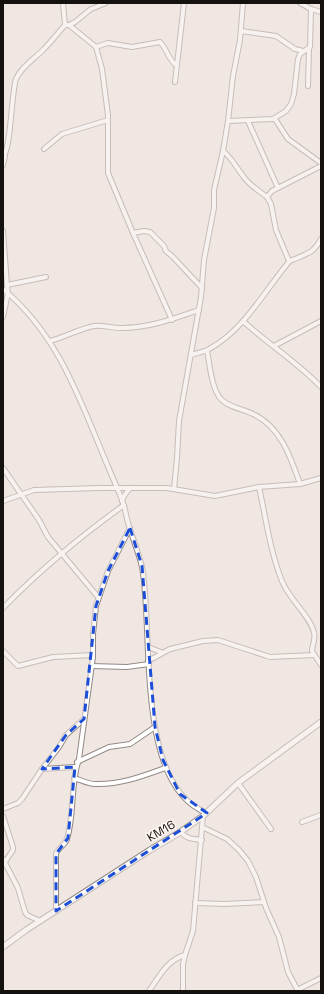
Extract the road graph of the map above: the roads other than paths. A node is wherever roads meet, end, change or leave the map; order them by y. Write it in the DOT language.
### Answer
graph roads {
  1 [pos="63,3"];
  2 [pos="106,3"];
  3 [pos="184,3"];
  4 [pos="243,3"];
  5 [pos="300,3"];
  6 [pos="311,10"];
  7 [pos="321,12"];
  8 [pos="67,25"];
  9 [pos="241,31"];
  10 [pos="96,47"];
  11 [pos="309,49"];
  12 [pos="303,51"];
  13 [pos="176,65"];
  14 [pos="175,82"];
  15 [pos="308,86"];
  16 [pos="275,118"];
  17 [pos="108,120"];
  18 [pos="228,121"];
  19 [pos="248,121"];
  20 [pos="44,149"];
  21 [pos="223,150"];
  22 [pos="4,156"];
  23 [pos="321,163"];
  24 [pos="3,165"];
  25 [pos="321,166"];
  26 [pos="278,188"];
  27 [pos="267,197"];
  28 [pos="3,231"];
  29 [pos="133,233"];
  30 [pos="321,238"];
  31 [pos="289,261"];
  32 [pos="46,277"];
  33 [pos="7,285"];
  34 [pos="3,288"];
  35 [pos="202,288"];
  36 [pos="8,293"];
  37 [pos="199,310"];
  38 [pos="3,317"];
  39 [pos="172,320"];
  40 [pos="243,321"];
  41 [pos="321,321"];
  42 [pos="50,341"];
  43 [pos="274,346"];
  44 [pos="207,351"];
  45 [pos="191,355"];
  46 [pos="321,387"];
  47 [pos="3,468"];
  48 [pos="321,478"];
  49 [pos="300,484"];
  50 [pos="130,488"];
  51 [pos="259,488"];
  52 [pos="117,489"];
  53 [pos="174,489"];
  54 [pos="21,494"];
  55 [pos="3,501"];
  56 [pos="123,503"];
  57 [pos="130,528"];
  58 [pos="63,554"];
  59 [pos="98,597"];
  60 [pos="3,608"];
  61 [pos="148,647"];
  62 [pos="3,651"];
  63 [pos="161,652"];
  64 [pos="93,655"];
  65 [pos="314,655"];
  66 [pos="149,662"];
  67 [pos="321,665"];
  68 [pos="91,666"];
  69 [pos="84,719"];
  70 [pos="321,722"];
  71 [pos="155,727"];
  72 [pos="77,762"];
  73 [pos="75,767"];
  74 [pos="165,768"];
  75 [pos="42,769"];
  76 [pos="74,778"];
  77 [pos="238,783"];
  78 [pos="3,809"];
  79 [pos="205,814"];
  80 [pos="321,815"];
  81 [pos="3,816"];
  82 [pos="302,822"];
  83 [pos="202,826"];
  84 [pos="271,829"];
  85 [pos="181,832"];
  86 [pos="202,840"];
  87 [pos="4,860"];
  88 [pos="264,902"];
  89 [pos="195,903"];
  90 [pos="56,911"];
  91 [pos="40,921"];
  92 [pos="3,947"];
  93 [pos="185,955"];
  94 [pos="321,978"];
  95 [pos="298,990"];
  96 [pos="149,991"];
  97 [pos="183,991"];
  1 -- 8 [label="street"];
  2 -- 8 [label="street"];
  3 -- 13 [label="street"];
  4 -- 9 [label="street"];
  5 -- 6 [label="street"];
  6 -- 7 [label="street"];
  6 -- 11 [label="street"];
  8 -- 10 [label="street"];
  8 -- 22 [label="street"];
  9 -- 12 [label="street"];
  9 -- 18 [label="street"];
  10 -- 13 [label="street"];
  10 -- 17 [label="street"];
  11 -- 12 [label="street"];
  11 -- 15 [label="street"];
  12 -- 16 [label="street"];
  13 -- 14 [label="street"];
  16 -- 19 [label="street"];
  16 -- 23 [label="street"];
  17 -- 20 [label="street"];
  17 -- 29 [label="street"];
  18 -- 19 [label="street"];
  18 -- 21 [label="street"];
  19 -- 26 [label="street"];
  21 -- 27 [label="street"];
  21 -- 35 [label="street"];
  22 -- 24 [label="street"];
  25 -- 26 [label="street"];
  26 -- 27 [label="street"];
  27 -- 31 [label="street"];
  28 -- 33 [label="street"];
  29 -- 35 [label="street"];
  29 -- 39 [label="street"];
  30 -- 31 [label="street"];
  31 -- 40 [label="street"];
  32 -- 33 [label="street"];
  33 -- 36 [label="street"];
  34 -- 36 [label="street"];
  35 -- 37 [label="street"];
  36 -- 38 [label="street"];
  36 -- 42 [label="street"];
  37 -- 39 [label="street"];
  37 -- 45 [label="street"];
  39 -- 42 [label="street"];
  40 -- 43 [label="street"];
  40 -- 44 [label="street"];
  41 -- 43 [label="street"];
  42 -- 52 [label="street"];
  43 -- 46 [label="street"];
  44 -- 45 [label="street"];
  44 -- 49 [label="street"];
  45 -- 53 [label="street"];
  47 -- 54 [label="street"];
  48 -- 49 [label="street"];
  49 -- 51 [label="street"];
  50 -- 52 [label="street"];
  50 -- 53 [label="street"];
  50 -- 56 [label="street"];
  51 -- 53 [label="street"];
  51 -- 65 [label="street"];
  52 -- 54 [label="street"];
  52 -- 56 [label="street"];
  54 -- 55 [label="street"];
  54 -- 58 [label="street"];
  56 -- 57 [label="street"];
  56 -- 58 [label="street"];
  57 -- 59 [label="street"];
  57 -- 61 [label="street"];
  58 -- 59 [label="street"];
  58 -- 60 [label="street"];
  59 -- 64 [label="street"];
  61 -- 63 [label="street"];
  61 -- 66 [label="street"];
  62 -- 64 [label="street"];
  63 -- 65 [label="street"];
  63 -- 66 [label="street"];
  64 -- 68 [label="street"];
  65 -- 67 [label="street"];
  66 -- 68 [label="street"];
  66 -- 71 [label="street"];
  68 -- 69 [label="street"];
  69 -- 72 [label="street"];
  69 -- 75 [label="street"];
  70 -- 77 [label="street, KM16"];
  71 -- 72 [label="street"];
  71 -- 74 [label="street"];
  72 -- 73 [label="street"];
  73 -- 75 [label="street"];
  73 -- 76 [label="street"];
  74 -- 76 [label="street"];
  74 -- 79 [label="street"];
  75 -- 78 [label="street"];
  76 -- 90 [label="street"];
  77 -- 79 [label="street, KM16"];
  77 -- 84 [label="street"];
  79 -- 83 [label="street"];
  79 -- 85 [label="street, KM16"];
  80 -- 82 [label="street"];
  81 -- 87 [label="street"];
  83 -- 86 [label="street"];
  83 -- 88 [label="street"];
  85 -- 86 [label="street"];
  85 -- 90 [label="street, KM16"];
  86 -- 89 [label="street"];
  87 -- 91 [label="street"];
  88 -- 89 [label="street"];
  88 -- 95 [label="street"];
  89 -- 93 [label="street"];
  90 -- 91 [label="street, KM16"];
  91 -- 92 [label="street, KM16"];
  93 -- 96 [label="street"];
  93 -- 97 [label="street"];
  94 -- 95 [label="street"];
}
